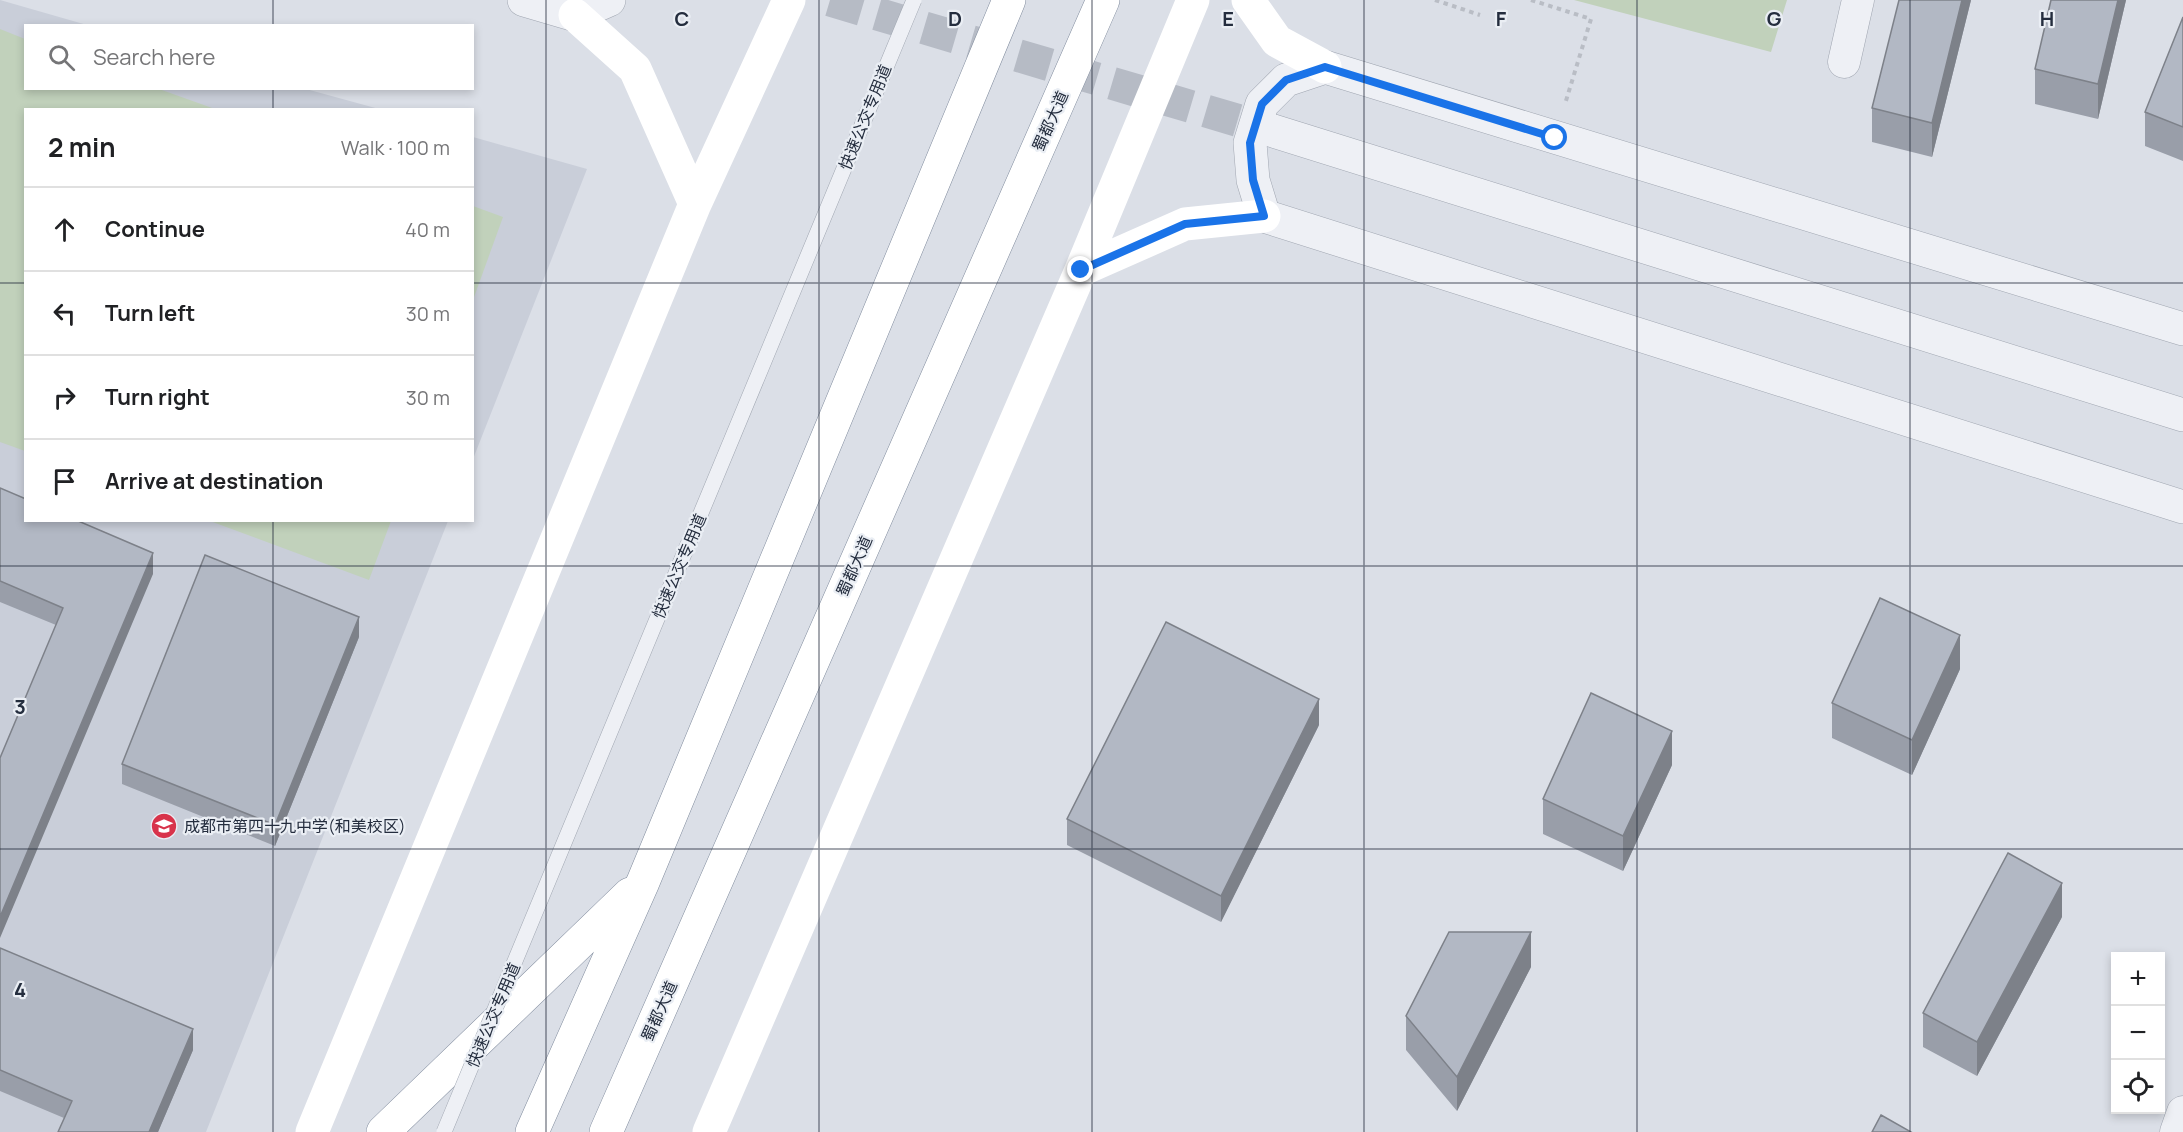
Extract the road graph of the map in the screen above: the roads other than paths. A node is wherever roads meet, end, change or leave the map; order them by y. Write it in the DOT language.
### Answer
graph roads {
  1 [pos="524,0"];
  2 [pos="609,0"];
  3 [pos="789,0"];
  4 [pos="914,0"];
  5 [pos="1010,0"];
  6 [pos="1103,0"];
  7 [pos="1193,0"];
  8 [pos="1248,0"];
  9 [pos="1858,0"];
  10 [pos="575,15"];
  11 [pos="1844,62"];
  12 [pos="1325,67"];
  13 [pos="1267,129"];
  14 [pos="695,204"];
  15 [pos="1264,216"];
  16 [pos="1081,270"];
  17 [pos="2183,328"];
  18 [pos="2183,415"];
  19 [pos="2183,507"];
  20 [pos="642,882"];
  21 [pos="2183,1112"];
  22 [pos="312,1132"];
  23 [pos="383,1132"];
  24 [pos="444,1132"];
  25 [pos="532,1132"];
  26 [pos="606,1132"];
  27 [pos="709,1132"];
  28 [pos="2176,1132"];
  1 -- 10 [label="street"];
  2 -- 10 [label="street"];
  3 -- 14 [label="main road"];
  4 -- 24 [label="lane, 快速公交专用道, bridge"];
  5 -- 20 [label="main road"];
  6 -- 26 [label="main road, 蜀都大道"];
  7 -- 16 [label="main road"];
  8 -- 12 [label="main road"];
  9 -- 11 [label="street"];
  10 -- 14 [label="main road"];
  12 -- 15 [label="street"];
  12 -- 17 [label="street"];
  13 -- 18 [label="street"];
  14 -- 22 [label="main road"];
  15 -- 16 [label="main road"];
  15 -- 19 [label="street"];
  16 -- 27 [label="main road"];
  20 -- 23 [label="main road"];
  20 -- 25 [label="main road"];
  21 -- 28 [label="street"];
}
